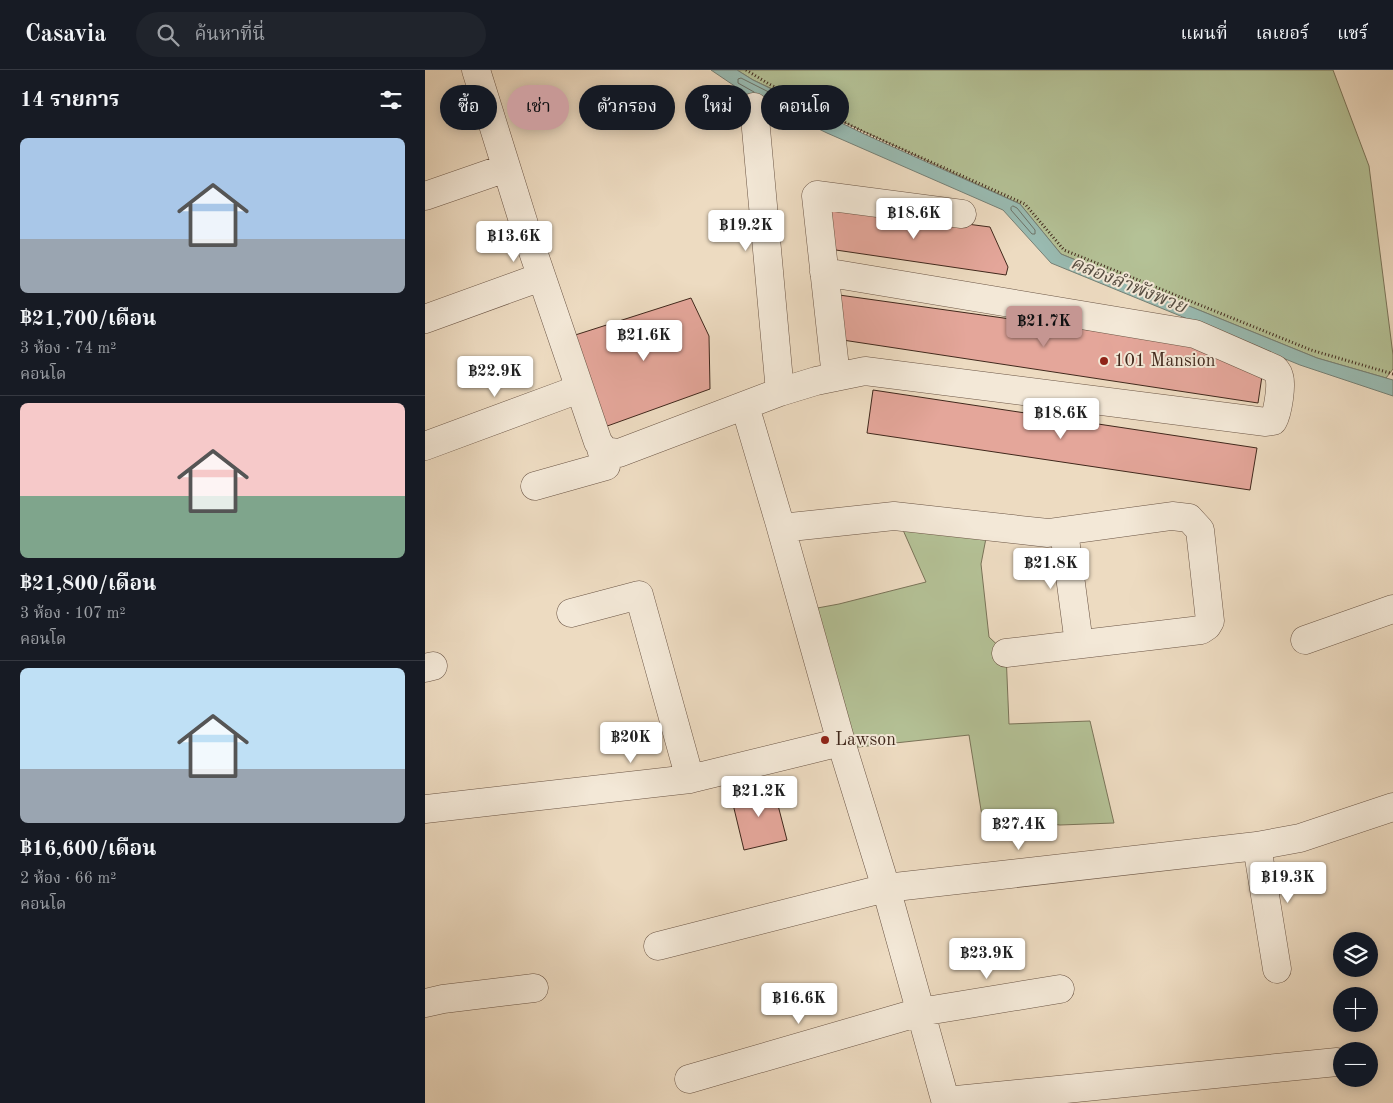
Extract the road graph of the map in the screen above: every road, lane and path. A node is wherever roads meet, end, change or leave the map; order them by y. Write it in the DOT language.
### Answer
graph roads {
  1 [pos="476,70"];
  2 [pos="746,70"];
  3 [pos="754,107"];
  4 [pos="506,168"];
  5 [pos="425,196"];
  6 [pos="962,214"];
  7 [pos="824,272"];
  8 [pos="541,277"];
  9 [pos="425,319"];
  10 [pos="1393,374"];
  11 [pos="836,377"];
  12 [pos="579,389"];
  13 [pos="780,392"];
  14 [pos="745,406"];
  15 [pos="600,445"];
  16 [pos="425,446"];
  17 [pos="535,486"];
  18 [pos="781,528"];
  19 [pos="1064,531"];
  20 [pos="1393,609"];
  21 [pos="571,613"];
  22 [pos="1305,640"];
  23 [pos="1079,644"];
  24 [pos="1006,653"];
  25 [pos="841,742"];
  26 [pos="690,779"];
  27 [pos="1393,807"];
  28 [pos="425,809"];
  29 [pos="1257,846"];
  30 [pos="886,888"];
  31 [pos="658,946"];
  32 [pos="1277,969"];
  33 [pos="534,988"];
  34 [pos="1060,990"];
  35 [pos="425,1003"];
  36 [pos="920,1012"];
  37 [pos="1333,1062"];
  38 [pos="689,1079"];
  39 [pos="946,1102"];
  1 -- 4 [label="street"];
  2 -- 10 [label="path"];
  3 -- 13 [label="street"];
  4 -- 5 [label="street"];
  4 -- 8 [label="street"];
  6 -- 7 [label="street"];
  7 -- 11 [label="street"];
  7 -- 11 [label="street"];
  8 -- 9 [label="street"];
  8 -- 12 [label="street"];
  11 -- 13 [label="street"];
  12 -- 15 [label="street"];
  12 -- 16 [label="street"];
  13 -- 14 [label="street"];
  14 -- 15 [label="street"];
  14 -- 18 [label="street"];
  15 -- 17 [label="street"];
  18 -- 19 [label="street"];
  18 -- 25 [label="street"];
  19 -- 23 [label="street"];
  19 -- 23 [label="street"];
  20 -- 22 [label="street"];
  21 -- 26 [label="street"];
  23 -- 24 [label="street"];
  25 -- 26 [label="street"];
  25 -- 30 [label="street"];
  26 -- 28 [label="street"];
  27 -- 29 [label="street"];
  29 -- 30 [label="street"];
  29 -- 32 [label="street"];
  30 -- 31 [label="street"];
  30 -- 36 [label="street"];
  33 -- 35 [label="street"];
  34 -- 36 [label="street"];
  36 -- 38 [label="street"];
  36 -- 39 [label="street"];
  37 -- 39 [label="street"];
}
